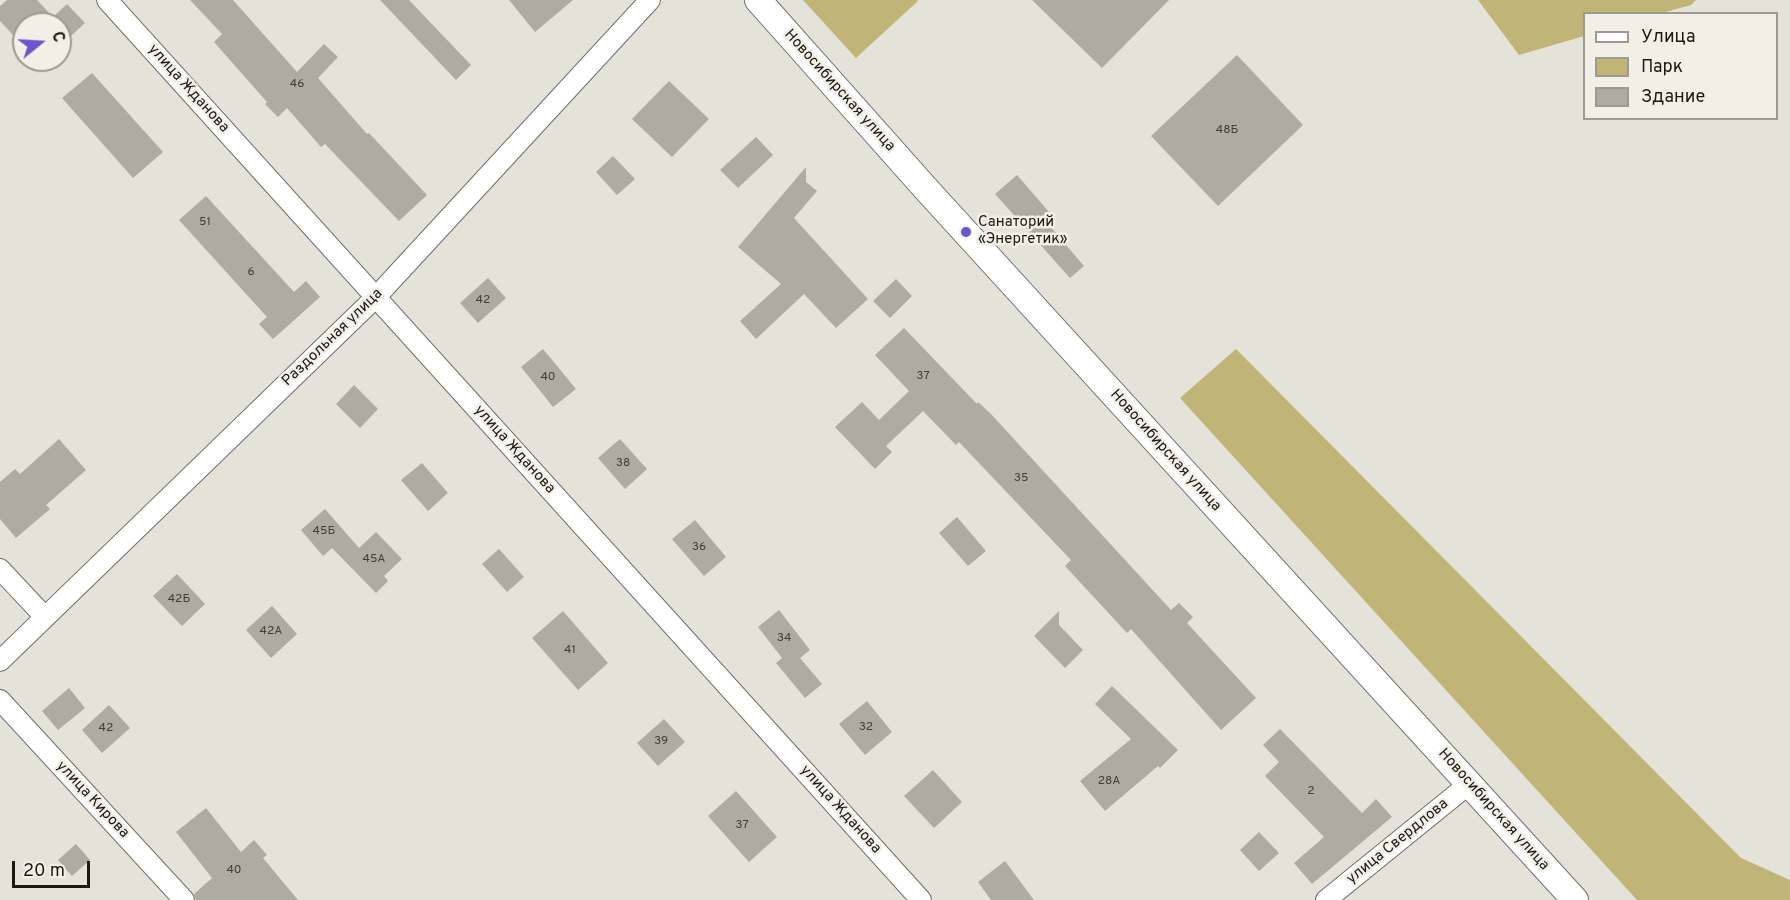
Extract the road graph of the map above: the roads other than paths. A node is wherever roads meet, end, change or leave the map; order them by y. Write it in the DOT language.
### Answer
graph roads {
  1 [pos="106,0"];
  2 [pos="650,0"];
  3 [pos="758,0"];
  4 [pos="376,297"];
  5 [pos="0,569"];
  6 [pos="44,616"];
  7 [pos="0,661"];
  8 [pos="0,700"];
  9 [pos="1469,784"];
  10 [pos="184,900"];
  11 [pos="921,900"];
  12 [pos="1326,900"];
  13 [pos="1575,900"];
  1 -- 4 [label="street, улица Жданова"];
  2 -- 4 [label="street, Раздольная улица"];
  3 -- 9 [label="street, Новосибирская улица"];
  4 -- 6 [label="street, Раздольная улица"];
  4 -- 11 [label="street, улица Жданова"];
  5 -- 6 [label="street"];
  6 -- 7 [label="street, Раздольная улица"];
  8 -- 10 [label="street, улица Кирова"];
  9 -- 12 [label="street, улица Свердлова"];
  9 -- 13 [label="street, Новосибирская улица"];
}
